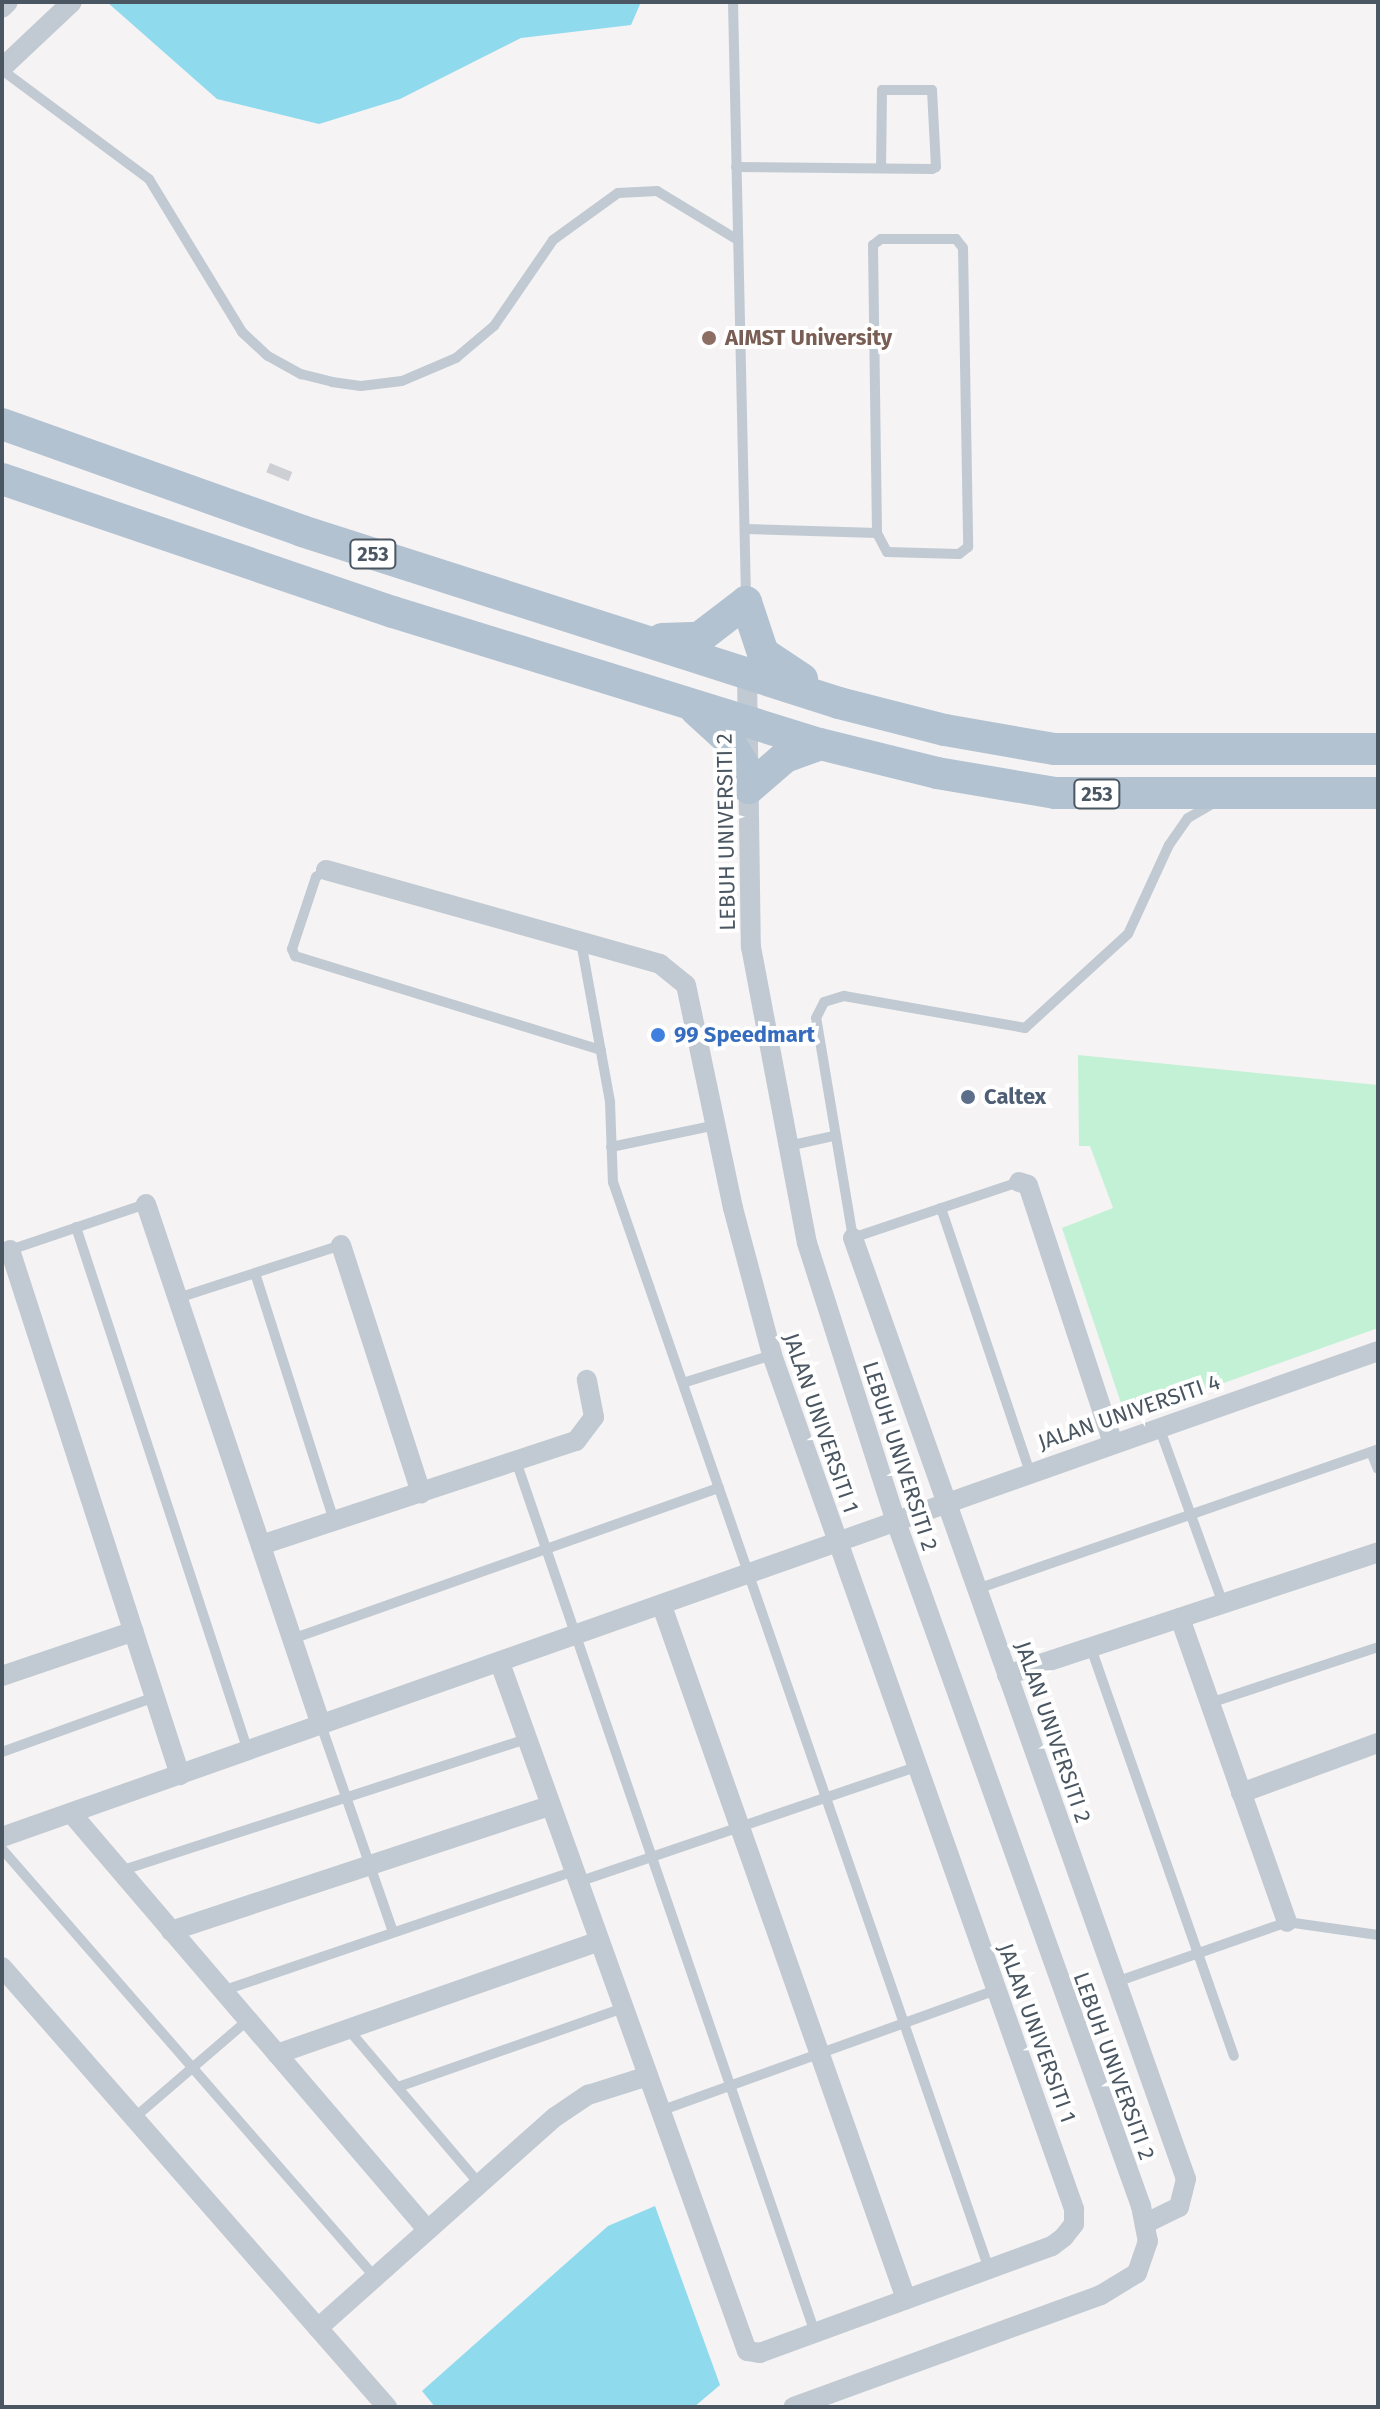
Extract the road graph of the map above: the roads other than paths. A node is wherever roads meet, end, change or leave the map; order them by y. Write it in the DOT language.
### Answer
graph roads {
  1 [pos="8,2"];
  2 [pos="733,2"];
  3 [pos="71,4"];
  4 [pos="2,8"];
  5 [pos="2,69"];
  6 [pos="736,167"];
  7 [pos="881,168"];
  8 [pos="738,240"];
  9 [pos="2,424"];
  10 [pos="2,479"];
  11 [pos="745,529"];
  12 [pos="877,533"];
  13 [pos="746,602"];
  14 [pos="642,639"];
  15 [pos="747,659"];
  16 [pos="839,703"];
  17 [pos="690,704"];
  18 [pos="748,722"];
  19 [pos="820,744"];
  20 [pos="1378,749"];
  21 [pos="749,782"];
  22 [pos="1378,793"];
  23 [pos="1229,795"];
  24 [pos="326,870"];
  25 [pos="581,942"];
  26 [pos="601,1050"];
  27 [pos="716,1125"];
  28 [pos="833,1136"];
  29 [pos="785,1146"];
  30 [pos="611,1147"];
  31 [pos="1019,1182"];
  32 [pos="146,1204"];
  33 [pos="941,1208"];
  34 [pos="76,1227"];
  35 [pos="853,1238"];
  36 [pos="341,1245"];
  37 [pos="10,1250"];
  38 [pos="255,1273"];
  39 [pos="178,1298"];
  40 [pos="1378,1351"];
  41 [pos="772,1355"];
  42 [pos="587,1380"];
  43 [pos="686,1382"];
  44 [pos="1159,1427"];
  45 [pos="1113,1443"];
  46 [pos="1374,1450"];
  47 [pos="516,1461"];
  48 [pos="1378,1469"];
  49 [pos="1030,1472"];
  50 [pos="719,1488"];
  51 [pos="421,1493"];
  52 [pos="946,1501"];
  53 [pos="1190,1514"];
  54 [pos="895,1519"];
  55 [pos="334,1521"];
  56 [pos="261,1545"];
  57 [pos="837,1545"];
  58 [pos="546,1548"];
  59 [pos="1378,1552"];
  60 [pos="748,1576"];
  61 [pos="977,1589"];
  62 [pos="1223,1604"];
  63 [pos="662,1606"];
  64 [pos="1180,1618"];
  65 [pos="134,1631"];
  66 [pos="576,1636"];
  67 [pos="292,1639"];
  68 [pos="1378,1647"];
  69 [pos="1091,1648"];
  70 [pos="500,1663"];
  71 [pos="1007,1675"];
  72 [pos="2,1676"];
  73 [pos="155,1697"];
  74 [pos="1210,1703"];
  75 [pos="321,1725"];
  76 [pos="527,1739"];
  77 [pos="1378,1743"];
  78 [pos="248,1751"];
  79 [pos="2,1752"];
  80 [pos="916,1767"];
  81 [pos="180,1775"];
  82 [pos="1241,1793"];
  83 [pos="346,1798"];
  84 [pos="825,1798"];
  85 [pos="551,1805"];
  86 [pos="71,1813"];
  87 [pos="740,1827"];
  88 [pos="2,1837"];
  89 [pos="2,1849"];
  90 [pos="652,1857"];
  91 [pos="370,1865"];
  92 [pos="120,1871"];
  93 [pos="576,1876"];
  94 [pos="1287,1922"];
  95 [pos="171,1931"];
  96 [pos="393,1932"];
  97 [pos="1378,1935"];
  98 [pos="599,1941"];
  99 [pos="1198,1954"];
  100 [pos="2,1967"];
  101 [pos="1116,1982"];
  102 [pos="996,1990"];
  103 [pos="222,1991"];
  104 [pos="623,2008"];
  105 [pos="248,2020"];
  106 [pos="904,2023"];
  107 [pos="348,2029"];
  108 [pos="820,2053"];
  109 [pos="277,2054"];
  110 [pos="1234,2056"];
  111 [pos="192,2068"];
  112 [pos="648,2076"];
  113 [pos="730,2086"];
  114 [pos="398,2087"];
  115 [pos="660,2111"];
  116 [pos="134,2118"];
  117 [pos="477,2181"];
  118 [pos="1146,2223"];
  119 [pos="426,2228"];
  120 [pos="989,2269"];
  121 [pos="374,2276"];
  122 [pos="906,2299"];
  123 [pos="318,2328"];
  124 [pos="815,2333"];
  125 [pos="387,2407"];
  126 [pos="794,2407"];
  1 -- 4 [label="street"];
  2 -- 6 [label="lane"];
  3 -- 5 [label="street"];
  5 -- 8 [label="lane"];
  6 -- 7 [label="lane"];
  6 -- 8 [label="lane"];
  7 -- 7 [label="lane"];
  8 -- 11 [label="lane"];
  9 -- 14 [label="main road, 253"];
  10 -- 17 [label="main road, 253"];
  11 -- 12 [label="lane"];
  11 -- 13 [label="lane"];
  12 -- 12 [label="lane"];
  13 -- 14 [label="main road"];
  13 -- 15 [label="lane"];
  13 -- 16 [label="main road"];
  14 -- 15 [label="main road, 253"];
  15 -- 16 [label="main road, 253"];
  15 -- 18 [label="street, LEBUH UNIVERSITI 2"];
  16 -- 20 [label="main road, 253"];
  17 -- 18 [label="main road, 253"];
  17 -- 21 [label="main road"];
  18 -- 19 [label="main road, 253"];
  18 -- 21 [label="street, LEBUH UNIVERSITI 2"];
  19 -- 21 [label="main road"];
  19 -- 23 [label="main road, 253"];
  21 -- 29 [label="street, LEBUH UNIVERSITI 2"];
  22 -- 23 [label="main road, 253"];
  23 -- 28 [label="lane"];
  24 -- 25 [label="street, JALAN UNIVERSITI 1"];
  24 -- 26 [label="lane"];
  25 -- 26 [label="lane"];
  25 -- 27 [label="street, JALAN UNIVERSITI 1"];
  26 -- 30 [label="lane"];
  27 -- 30 [label="lane"];
  27 -- 41 [label="street, JALAN UNIVERSITI 1"];
  28 -- 29 [label="lane"];
  28 -- 35 [label="lane"];
  29 -- 54 [label="street, LEBUH UNIVERSITI 2"];
  30 -- 43 [label="lane"];
  31 -- 33 [label="lane"];
  31 -- 45 [label="street"];
  32 -- 34 [label="lane"];
  32 -- 39 [label="street"];
  33 -- 35 [label="lane"];
  33 -- 49 [label="lane"];
  34 -- 37 [label="lane"];
  34 -- 78 [label="lane"];
  35 -- 52 [label="street, JALAN UNIVERSITI 2"];
  36 -- 38 [label="lane"];
  36 -- 51 [label="street"];
  37 -- 65 [label="street"];
  38 -- 39 [label="lane"];
  38 -- 55 [label="lane"];
  39 -- 56 [label="street"];
  40 -- 44 [label="street, JALAN UNIVERSITI 4"];
  41 -- 43 [label="lane"];
  41 -- 57 [label="street, JALAN UNIVERSITI 1"];
  42 -- 47 [label="street"];
  43 -- 50 [label="lane"];
  44 -- 45 [label="street, JALAN UNIVERSITI 4"];
  44 -- 53 [label="lane"];
  45 -- 49 [label="street, JALAN UNIVERSITI 4"];
  46 -- 48 [label="lane"];
  46 -- 53 [label="lane"];
  47 -- 51 [label="street"];
  47 -- 58 [label="lane"];
  49 -- 52 [label="street, JALAN UNIVERSITI 4"];
  50 -- 58 [label="lane"];
  50 -- 60 [label="lane"];
  51 -- 55 [label="street"];
  52 -- 54 [label="street, JALAN UNIVERSITI 4"];
  52 -- 61 [label="street, JALAN UNIVERSITI 2"];
  53 -- 61 [label="lane"];
  53 -- 62 [label="lane"];
  54 -- 57 [label="street, JALAN UNIVERSITI 4"];
  54 -- 118 [label="street, LEBUH UNIVERSITI 2"];
  55 -- 56 [label="street"];
  56 -- 67 [label="street"];
  57 -- 60 [label="street, JALAN UNIVERSITI 4"];
  57 -- 80 [label="street, JALAN UNIVERSITI 1"];
  58 -- 66 [label="lane"];
  58 -- 67 [label="lane"];
  59 -- 62 [label="street"];
  60 -- 63 [label="street, JALAN UNIVERSITI 4"];
  60 -- 84 [label="lane"];
  61 -- 71 [label="street, JALAN UNIVERSITI 2"];
  62 -- 64 [label="street"];
  63 -- 66 [label="street, JALAN UNIVERSITI 4"];
  63 -- 87 [label="street"];
  64 -- 69 [label="street"];
  64 -- 74 [label="street"];
  65 -- 72 [label="street"];
  65 -- 73 [label="street"];
  66 -- 70 [label="street, JALAN UNIVERSITI 4"];
  66 -- 90 [label="lane"];
  67 -- 75 [label="street"];
  68 -- 74 [label="lane"];
  69 -- 71 [label="street"];
  69 -- 99 [label="lane"];
  70 -- 75 [label="street, JALAN UNIVERSITI 4"];
  70 -- 76 [label="street"];
  71 -- 101 [label="street, JALAN UNIVERSITI 2"];
  73 -- 79 [label="lane"];
  73 -- 81 [label="street"];
  74 -- 82 [label="street"];
  75 -- 78 [label="street, JALAN UNIVERSITI 4"];
  75 -- 83 [label="lane"];
  76 -- 83 [label="lane"];
  76 -- 85 [label="street"];
  77 -- 82 [label="street"];
  78 -- 81 [label="street, JALAN UNIVERSITI 4"];
  80 -- 84 [label="lane"];
  80 -- 102 [label="street, JALAN UNIVERSITI 1"];
  81 -- 86 [label="street, JALAN UNIVERSITI 4"];
  82 -- 94 [label="street"];
  83 -- 91 [label="lane"];
  83 -- 92 [label="lane"];
  84 -- 87 [label="lane"];
  84 -- 106 [label="lane"];
  85 -- 91 [label="street"];
  85 -- 93 [label="street"];
  86 -- 88 [label="street, JALAN UNIVERSITI 4"];
  86 -- 92 [label="street"];
  87 -- 90 [label="lane"];
  87 -- 108 [label="street"];
  89 -- 111 [label="lane"];
  90 -- 93 [label="lane"];
  90 -- 113 [label="lane"];
  91 -- 95 [label="street"];
  91 -- 96 [label="lane"];
  92 -- 95 [label="street"];
  93 -- 96 [label="lane"];
  93 -- 98 [label="street"];
  94 -- 97 [label="lane"];
  94 -- 99 [label="lane"];
  95 -- 103 [label="street"];
  96 -- 103 [label="lane"];
  98 -- 104 [label="street"];
  98 -- 107 [label="street"];
  99 -- 101 [label="lane"];
  99 -- 110 [label="lane"];
  100 -- 116 [label="street"];
  101 -- 118 [label="street, JALAN UNIVERSITI 2"];
  102 -- 106 [label="lane"];
  102 -- 120 [label="street, JALAN UNIVERSITI 1"];
  103 -- 105 [label="street"];
  104 -- 112 [label="street"];
  104 -- 114 [label="lane"];
  105 -- 109 [label="street"];
  105 -- 111 [label="lane"];
  106 -- 108 [label="lane"];
  106 -- 120 [label="lane"];
  107 -- 109 [label="street"];
  107 -- 114 [label="lane"];
  108 -- 113 [label="lane"];
  108 -- 122 [label="street"];
  109 -- 119 [label="street"];
  111 -- 116 [label="lane"];
  111 -- 121 [label="lane"];
  112 -- 115 [label="street"];
  112 -- 117 [label="street"];
  113 -- 115 [label="lane"];
  113 -- 124 [label="lane"];
  114 -- 117 [label="lane"];
  115 -- 124 [label="street"];
  116 -- 123 [label="street"];
  117 -- 119 [label="street"];
  118 -- 126 [label="street"];
  119 -- 121 [label="street"];
  120 -- 122 [label="street"];
  121 -- 123 [label="street"];
  122 -- 124 [label="street"];
  123 -- 125 [label="street"];
}
